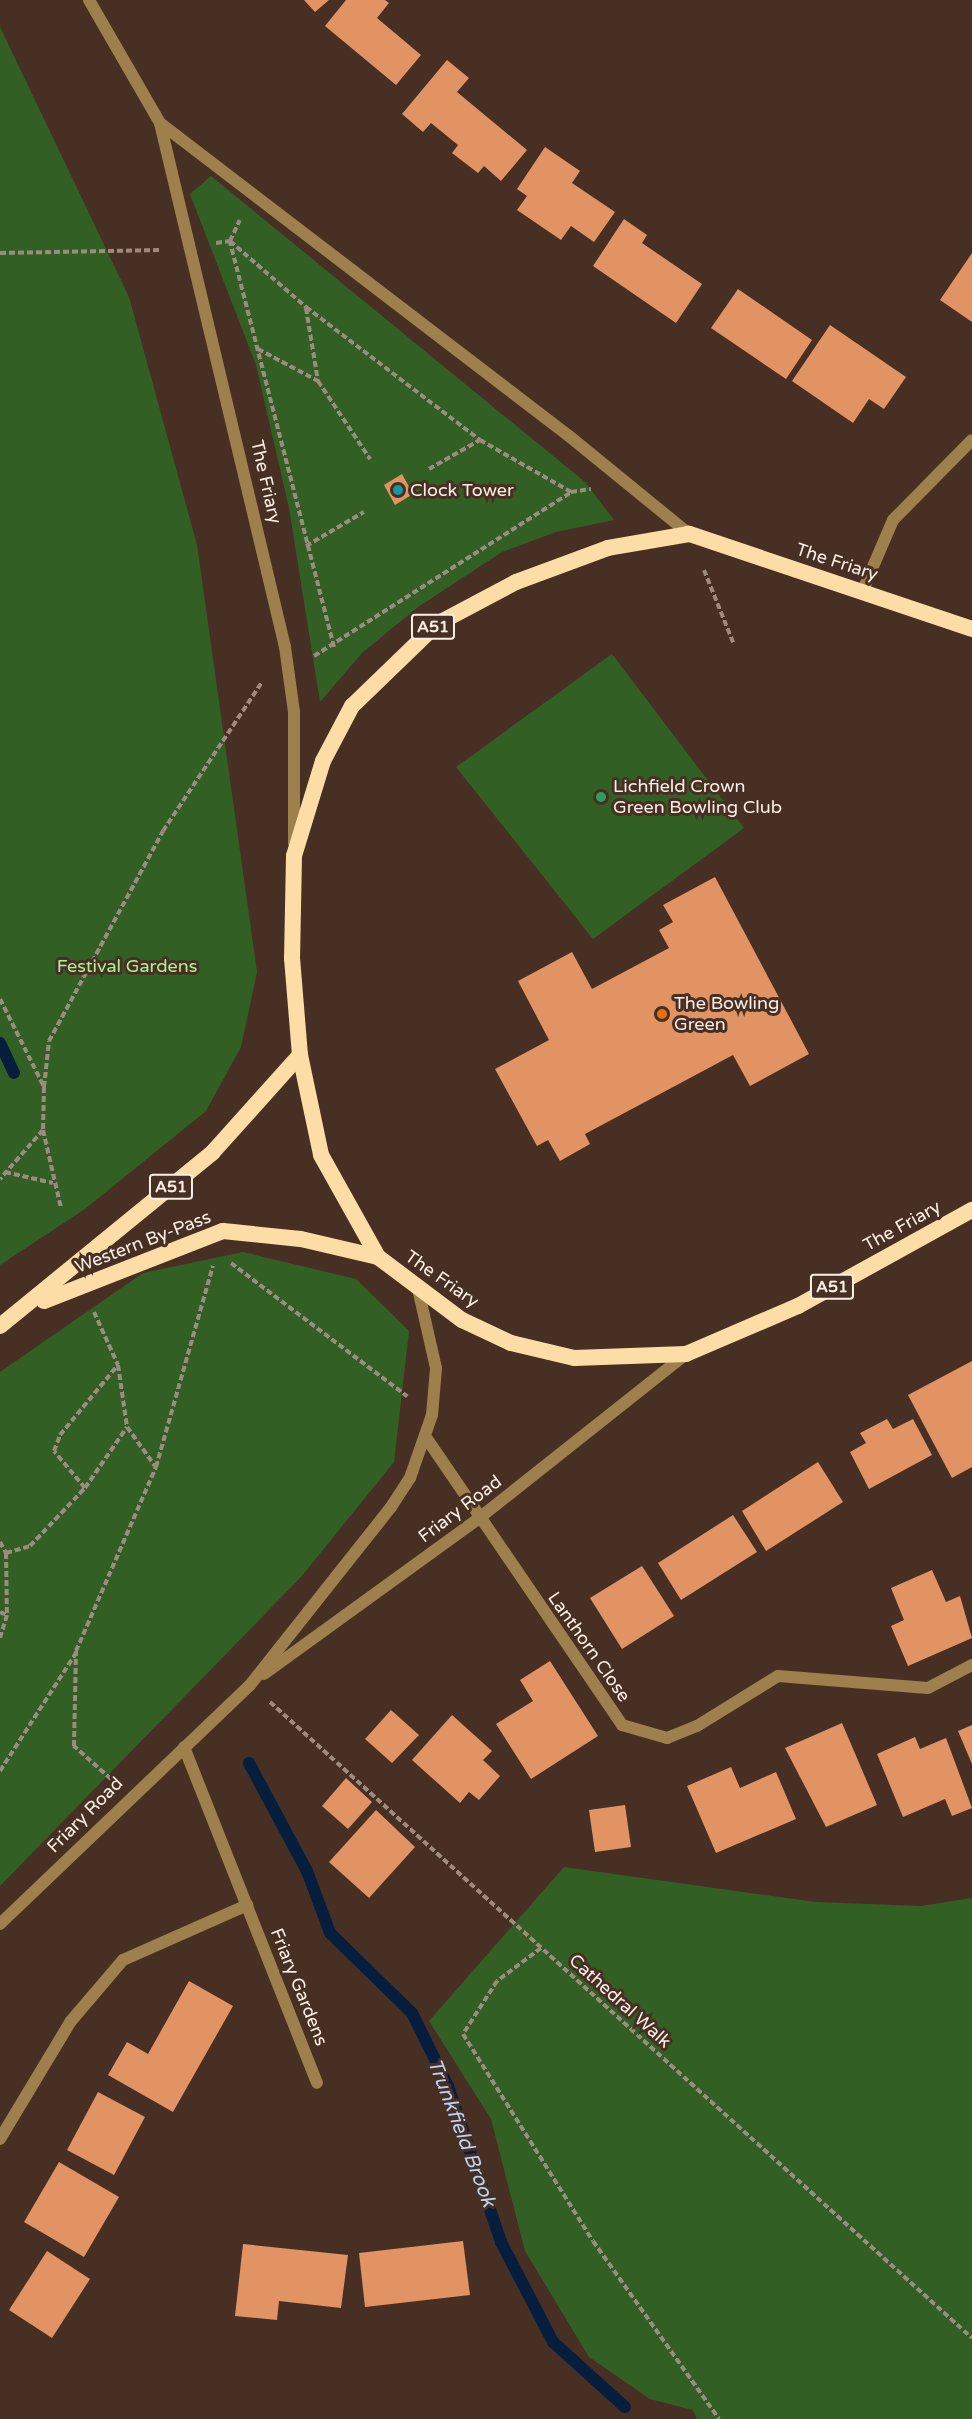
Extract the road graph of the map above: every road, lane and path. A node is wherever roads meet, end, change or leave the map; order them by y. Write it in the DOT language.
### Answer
graph roads {
  1 [pos="88,0"];
  2 [pos="160,123"];
  3 [pos="252,193"];
  4 [pos="230,241"];
  5 [pos="190,247"];
  6 [pos="155,251"];
  7 [pos="0,253"];
  8 [pos="306,307"];
  9 [pos="258,348"];
  10 [pos="318,381"];
  11 [pos="480,440"];
  12 [pos="972,440"];
  13 [pos="369,459"];
  14 [pos="429,469"];
  15 [pos="628,484"];
  16 [pos="571,492"];
  17 [pos="364,512"];
  18 [pos="689,534"];
  19 [pos="306,546"];
  20 [pos="863,590"];
  21 [pos="972,629"];
  22 [pos="733,642"];
  23 [pos="285,647"];
  24 [pos="334,648"];
  25 [pos="287,666"];
  26 [pos="294,856"];
  27 [pos="0,999"];
  28 [pos="300,1055"];
  29 [pos="44,1087"];
  30 [pos="43,1130"];
  31 [pos="5,1172"];
  32 [pos="0,1179"];
  33 [pos="53,1183"];
  34 [pos="61,1208"];
  35 [pos="972,1210"];
  36 [pos="223,1231"];
  37 [pos="217,1254"];
  38 [pos="378,1257"];
  39 [pos="418,1289"];
  40 [pos="30,1306"];
  41 [pos="92,1306"];
  42 [pos="0,1326"];
  43 [pos="686,1354"];
  44 [pos="118,1365"];
  45 [pos="432,1415"];
  46 [pos="127,1427"];
  47 [pos="425,1436"];
  48 [pos="156,1467"];
  49 [pos="85,1488"];
  50 [pos="478,1519"];
  51 [pos="0,1542"];
  52 [pos="6,1553"];
  53 [pos="0,1612"];
  54 [pos="7,1615"];
  55 [pos="0,1638"];
  56 [pos="76,1652"];
  57 [pos="972,1665"];
  58 [pos="250,1684"];
  59 [pos="184,1747"];
  60 [pos="0,1771"];
  61 [pos="129,1795"];
  62 [pos="247,1905"];
  63 [pos="0,1924"];
  64 [pos="541,1948"];
  65 [pos="317,2083"];
  66 [pos="0,2139"];
  67 [pos="972,2338"];
  68 [pos="719,2419"];
  1 -- 2 [label="street, The Friary"];
  2 -- 3 [label="street, The Friary"];
  2 -- 5 [label="street, The Friary"];
  3 -- 4 [label="path"];
  3 -- 15 [label="street, The Friary"];
  4 -- 5 [label="path"];
  4 -- 8 [label="path"];
  4 -- 9 [label="path"];
  5 -- 23 [label="street, The Friary"];
  6 -- 7 [label="path"];
  8 -- 10 [label="path"];
  8 -- 11 [label="path"];
  9 -- 10 [label="path"];
  9 -- 19 [label="path"];
  10 -- 13 [label="path"];
  11 -- 14 [label="path"];
  11 -- 16 [label="path"];
  12 -- 20 [label="street"];
  15 -- 16 [label="path"];
  15 -- 18 [label="street, The Friary"];
  16 -- 24 [label="path"];
  17 -- 19 [label="path"];
  18 -- 20 [label="highway, The Friary / A51"];
  18 -- 22 [label="path"];
  18 -- 26 [label="highway, The Friary / A51"];
  19 -- 24 [label="path"];
  20 -- 21 [label="highway, The Friary / A51"];
  23 -- 25 [label="street, The Friary"];
  23 -- 29 [label="path"];
  24 -- 25 [label="path"];
  25 -- 26 [label="street, The Friary"];
  26 -- 28 [label="highway, The Friary / A51"];
  27 -- 29 [label="path"];
  28 -- 38 [label="highway, The Friary / A51"];
  28 -- 40 [label="highway, Western By-Pass / A51"];
  29 -- 30 [label="path"];
  30 -- 31 [label="path"];
  30 -- 33 [label="path"];
  31 -- 32 [label="path"];
  31 -- 33 [label="path"];
  33 -- 34 [label="path"];
  35 -- 43 [label="highway, The Friary / A51"];
  36 -- 37 [label="path"];
  36 -- 38 [label="highway, Western By-Pass / A51"];
  36 -- 40 [label="highway, Western By-Pass / A51"];
  37 -- 45 [label="path"];
  37 -- 48 [label="path"];
  38 -- 39 [label="highway, The Friary / A51"];
  39 -- 43 [label="highway, The Friary / A51"];
  39 -- 45 [label="street, Friary Road"];
  40 -- 42 [label="highway, Western By-Pass / A51"];
  41 -- 44 [label="path"];
  43 -- 50 [label="street, Friary Road"];
  44 -- 46 [label="path"];
  44 -- 49 [label="path"];
  45 -- 47 [label="street, Friary Road"];
  46 -- 48 [label="path"];
  46 -- 49 [label="path"];
  47 -- 50 [label="street, Lanthorn Close"];
  47 -- 58 [label="street, Friary Road"];
  48 -- 56 [label="path"];
  49 -- 52 [label="path"];
  50 -- 57 [label="street, Lanthorn Close"];
  50 -- 58 [label="street, Friary Road"];
  51 -- 52 [label="path"];
  52 -- 54 [label="path"];
  53 -- 54 [label="path"];
  54 -- 55 [label="path"];
  56 -- 60 [label="path"];
  56 -- 61 [label="path"];
  58 -- 59 [label="street, Friary Road"];
  58 -- 64 [label="path, Cathedral Walk"];
  59 -- 61 [label="street, Friary Road"];
  59 -- 62 [label="street, Friary Gardens"];
  61 -- 63 [label="street, Friary Road"];
  62 -- 65 [label="street, Friary Gardens"];
  62 -- 66 [label="street"];
  64 -- 67 [label="path, Cathedral Walk"];
  64 -- 68 [label="path"];
}
